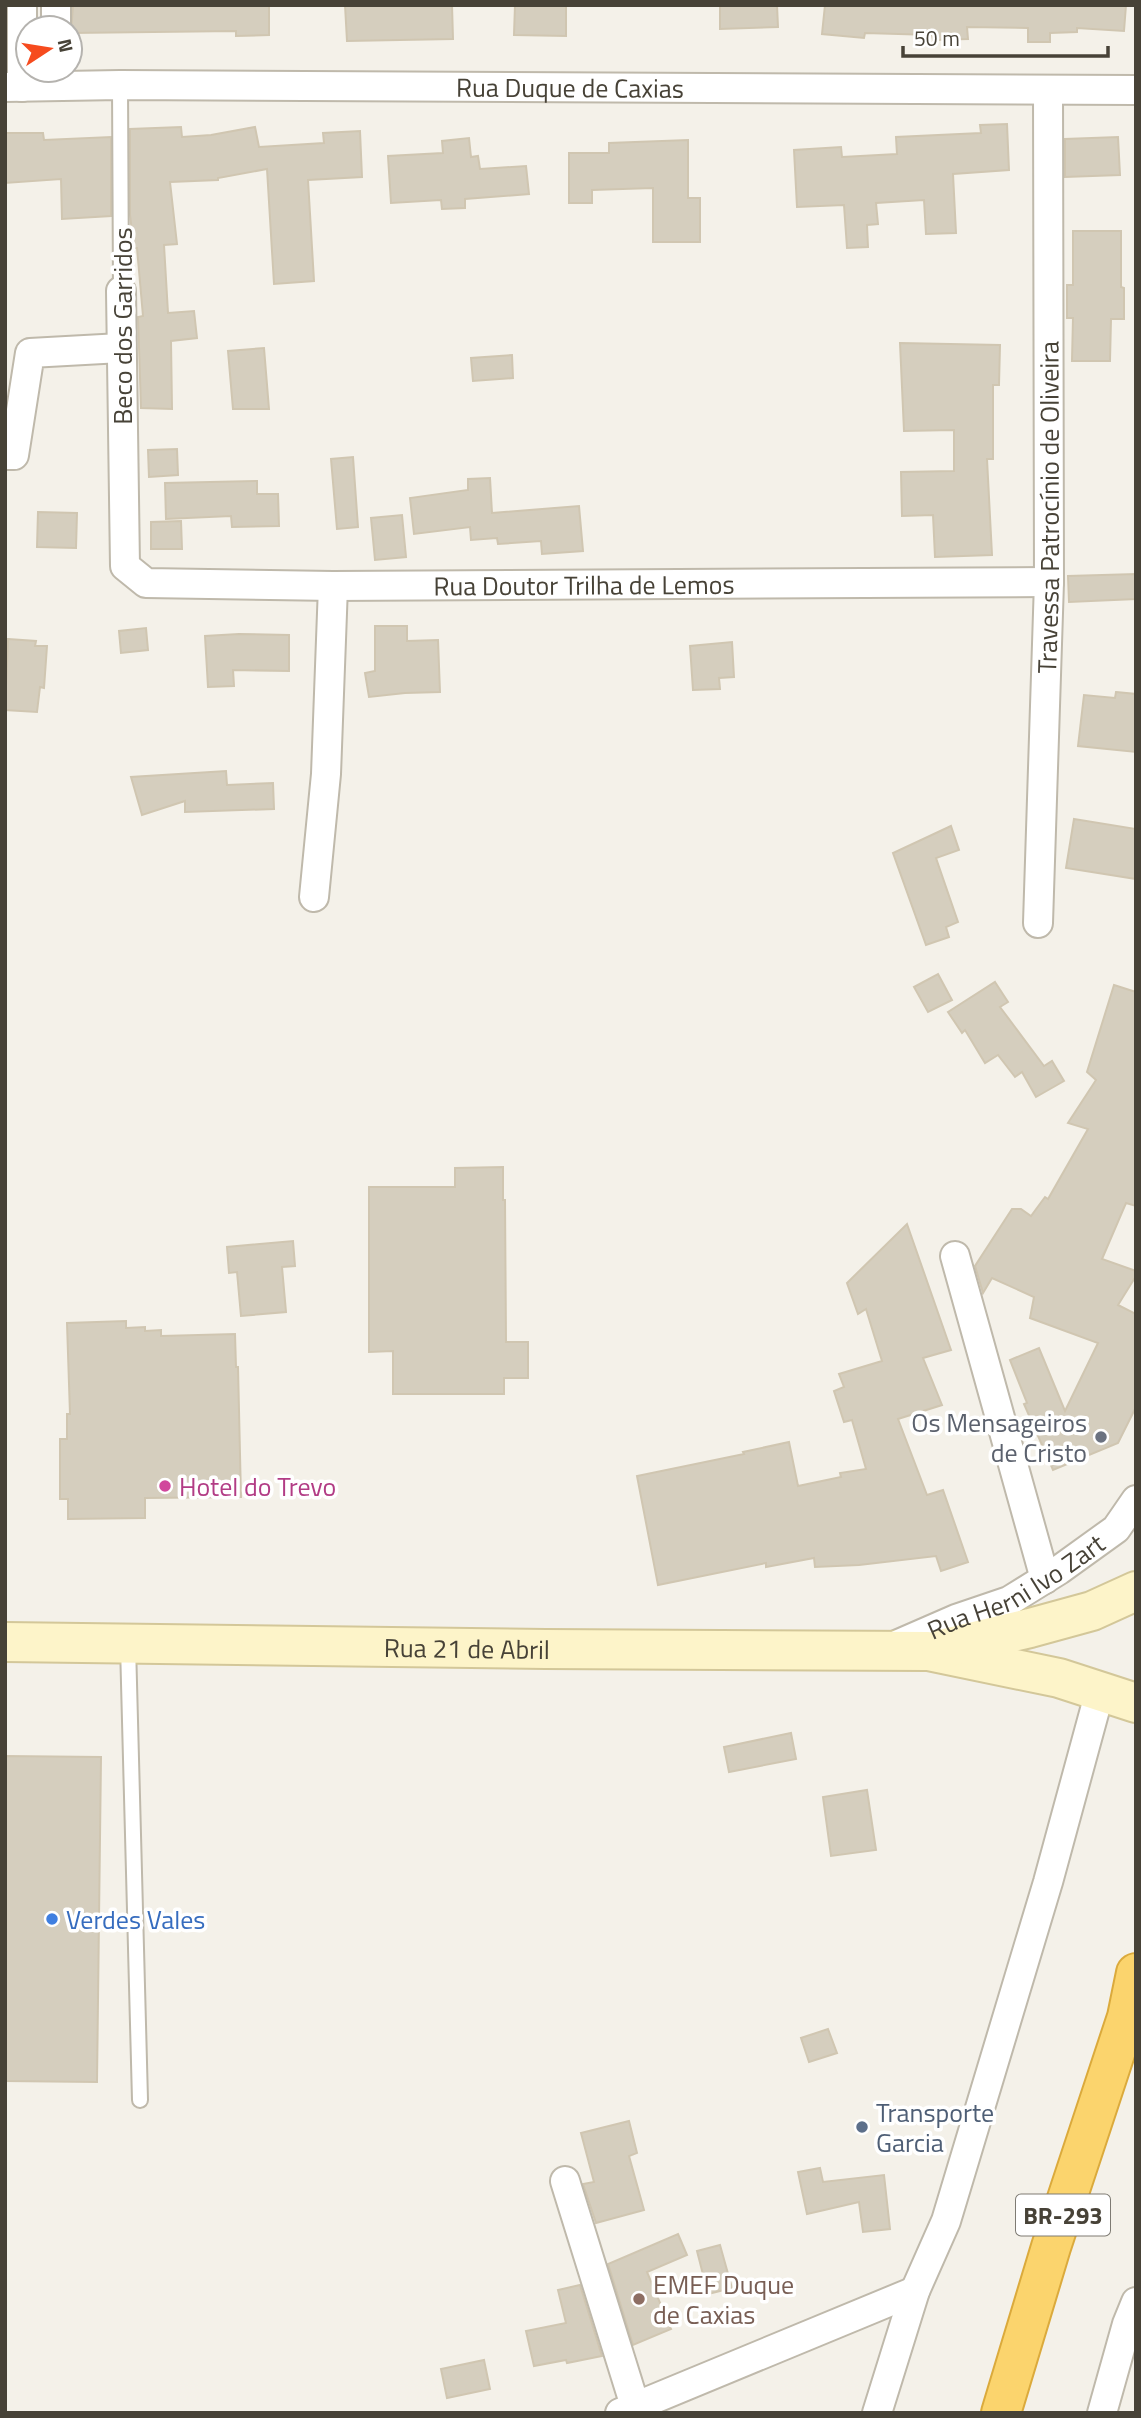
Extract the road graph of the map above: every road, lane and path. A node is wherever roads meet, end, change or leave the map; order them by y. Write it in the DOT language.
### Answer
graph roads {
  1 [pos="22,5"];
  2 [pos="84,81"];
  3 [pos="120,85"];
  4 [pos="14,87"];
  5 [pos="1048,90"];
  6 [pos="1136,90"];
  7 [pos="121,291"];
  8 [pos="121,348"];
  9 [pos="5,455"];
  10 [pos="125,566"];
  11 [pos="1049,582"];
  12 [pos="333,586"];
  13 [pos="314,897"];
  14 [pos="1038,923"];
  15 [pos="955,1256"];
  16 [pos="1136,1500"];
  17 [pos="1045,1579"];
  18 [pos="1136,1591"];
  19 [pos="5,1642"];
  20 [pos="128,1644"];
  21 [pos="881,1651"];
  22 [pos="928,1651"];
  23 [pos="1100,1691"];
  24 [pos="1136,1703"];
  25 [pos="1136,1973"];
  26 [pos="1132,2009"];
  27 [pos="140,2100"];
  28 [pos="565,2181"];
  29 [pos="915,2291"];
  30 [pos="1136,2302"];
  31 [pos="627,2409"];
  32 [pos="877,2413"];
  33 [pos="1001,2413"];
  34 [pos="1102,2413"];
  1 -- 4 [label="street"];
  2 -- 3 [label="street, Rua Duque de Caxias"];
  3 -- 5 [label="street, Rua Duque de Caxias"];
  3 -- 7 [label="lane, Beco dos Garridos"];
  5 -- 6 [label="street, Rua Duque de Caxias"];
  5 -- 11 [label="street, Travessa Patrocínio de Oliveira"];
  7 -- 8 [label="street, Beco dos Garridos"];
  8 -- 9 [label="street"];
  8 -- 10 [label="street, Beco dos Garridos"];
  10 -- 12 [label="street, Rua Doutor Trilha de Lemos"];
  11 -- 12 [label="street, Rua Doutor Trilha de Lemos"];
  11 -- 14 [label="street, Travessa Patrocínio de Oliveira"];
  12 -- 13 [label="street"];
  15 -- 17 [label="street"];
  16 -- 17 [label="street, Rua Herni Ivo Zart"];
  17 -- 21 [label="street, Rua Herni Ivo Zart"];
  18 -- 22 [label="street, Rua 21 de Abril"];
  19 -- 20 [label="street, Rua 21 de Abril"];
  20 -- 21 [label="street, Rua 21 de Abril"];
  20 -- 27 [label="lane"];
  21 -- 22 [label="street, Rua 21 de Abril"];
  22 -- 23 [label="street, Rua 21 de Abril"];
  23 -- 24 [label="street, Rua 21 de Abril"];
  23 -- 29 [label="street"];
  25 -- 26 [label="highway, BR-293"];
  26 -- 33 [label="highway, BR-293"];
  28 -- 31 [label="street"];
  29 -- 31 [label="street"];
  29 -- 32 [label="street"];
  30 -- 34 [label="street"];
}
